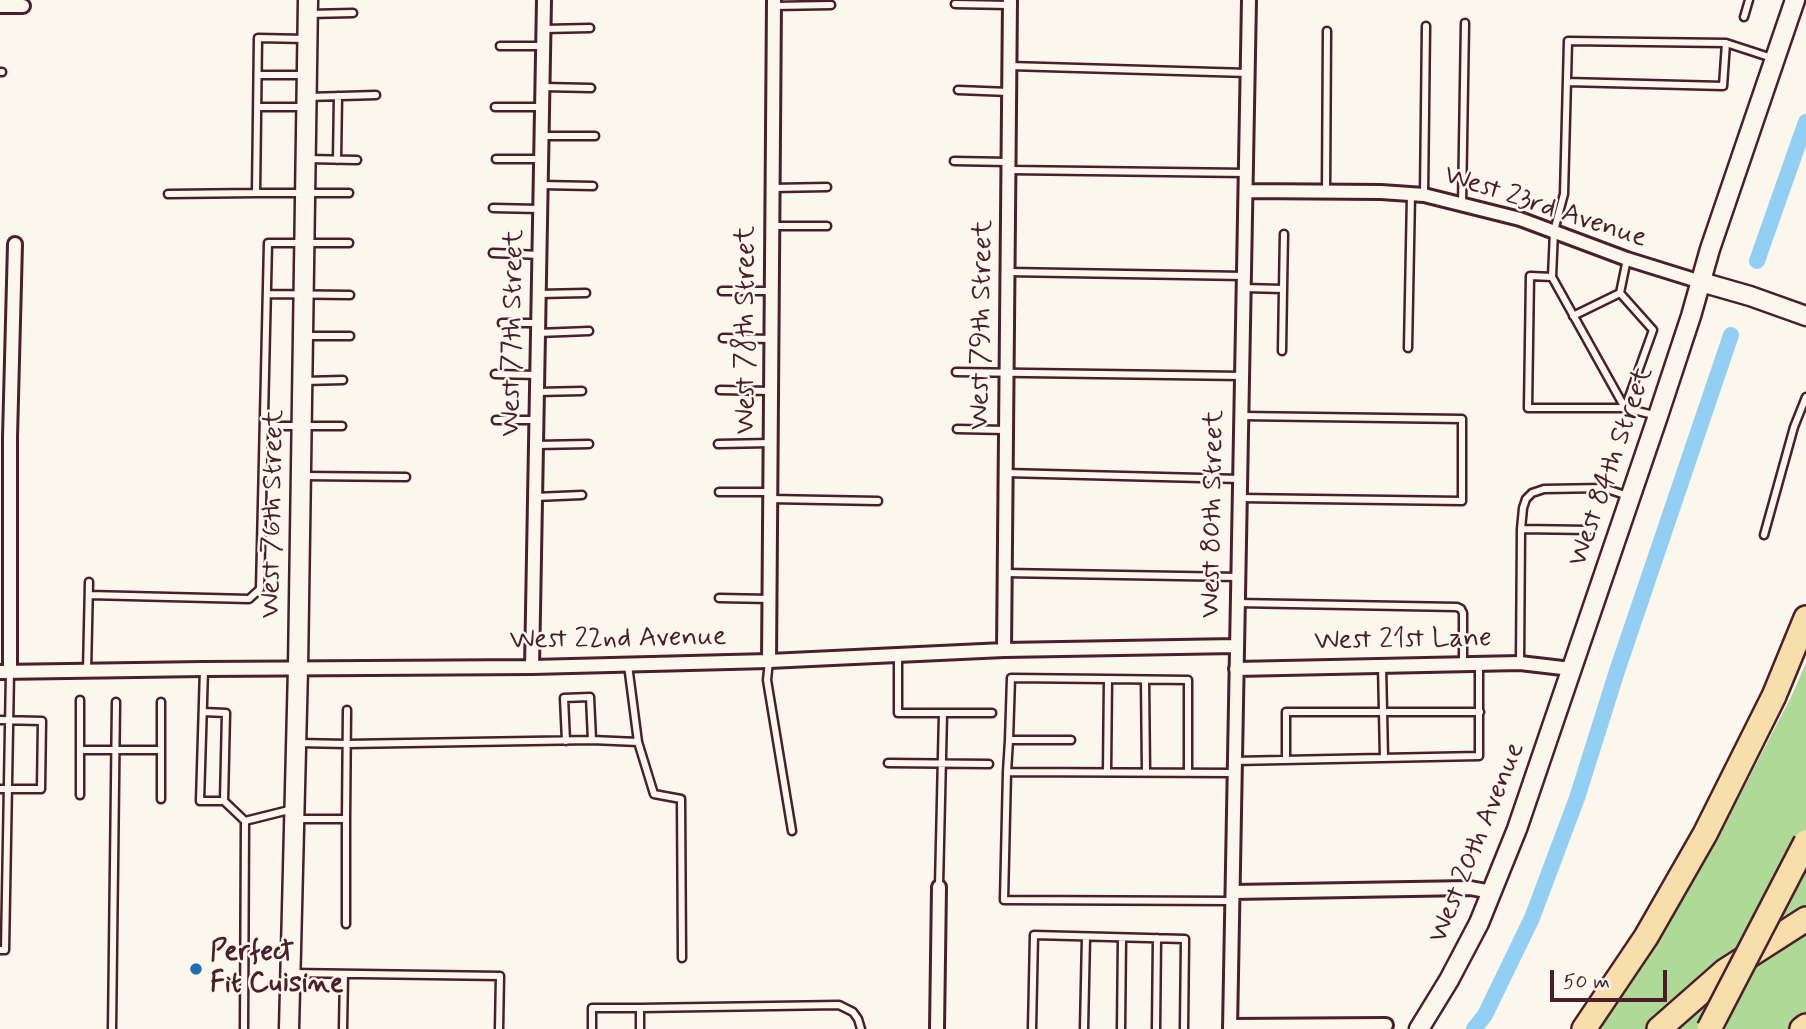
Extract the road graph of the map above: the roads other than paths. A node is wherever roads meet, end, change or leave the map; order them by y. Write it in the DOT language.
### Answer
graph roads {
  1 [pos="544,0"];
  2 [pos="1249,0"];
  3 [pos="1749,0"];
  4 [pos="1795,0"];
  5 [pos="774,3"];
  6 [pos="1010,3"];
  7 [pos="955,4"];
  8 [pos="831,5"];
  9 [pos="0,6"];
  10 [pos="23,6"];
  11 [pos="307,7"];
  12 [pos="353,13"];
  13 [pos="1744,17"];
  14 [pos="1465,23"];
  15 [pos="1426,26"];
  16 [pos="590,28"];
  17 [pos="544,29"];
  18 [pos="1327,32"];
  19 [pos="307,39"];
  20 [pos="1727,43"];
  21 [pos="500,46"];
  22 [pos="543,46"];
  23 [pos="1776,60"];
  24 [pos="1010,65"];
  25 [pos="1248,73"];
  26 [pos="257,75"];
  27 [pos="306,75"];
  28 [pos="1567,82"];
  29 [pos="543,87"];
  30 [pos="591,88"];
  31 [pos="958,90"];
  32 [pos="1009,92"];
  33 [pos="376,95"];
  34 [pos="338,96"];
  35 [pos="306,102"];
  36 [pos="257,107"];
  37 [pos="495,107"];
  38 [pos="542,107"];
  39 [pos="542,136"];
  40 [pos="595,136"];
  41 [pos="305,159"];
  42 [pos="496,159"];
  43 [pos="541,159"];
  44 [pos="337,160"];
  45 [pos="357,160"];
  46 [pos="954,161"];
  47 [pos="1009,166"];
  48 [pos="1246,173"];
  49 [pos="541,186"];
  50 [pos="593,186"];
  51 [pos="827,187"];
  52 [pos="773,188"];
  53 [pos="1246,191"];
  54 [pos="1326,192"];
  55 [pos="256,193"];
  56 [pos="305,193"];
  57 [pos="349,193"];
  58 [pos="168,194"];
  59 [pos="1418,195"];
  60 [pos="1462,205"];
  61 [pos="493,208"];
  62 [pos="540,209"];
  63 [pos="772,226"];
  64 [pos="827,226"];
  65 [pos="1553,231"];
  66 [pos="1284,234"];
  67 [pos="304,243"];
  68 [pos="349,243"];
  69 [pos="15,244"];
  70 [pos="493,253"];
  71 [pos="540,255"];
  72 [pos="1627,259"];
  73 [pos="1008,272"];
  74 [pos="1552,277"];
  75 [pos="1244,282"];
  76 [pos="1701,282"];
  77 [pos="1283,289"];
  78 [pos="722,290"];
  79 [pos="772,291"];
  80 [pos="586,293"];
  81 [pos="1620,293"];
  82 [pos="267,294"];
  83 [pos="539,294"];
  84 [pos="303,295"];
  85 [pos="349,295"];
  86 [pos="1573,316"];
  87 [pos="1806,316"];
  88 [pos="502,323"];
  89 [pos="538,328"];
  90 [pos="589,331"];
  91 [pos="303,335"];
  92 [pos="349,336"];
  93 [pos="723,338"];
  94 [pos="771,338"];
  95 [pos="1409,348"];
  96 [pos="1282,351"];
  97 [pos="956,372"];
  98 [pos="1007,372"];
  99 [pos="495,374"];
  100 [pos="537,375"];
  101 [pos="1242,376"];
  102 [pos="343,380"];
  103 [pos="302,381"];
  104 [pos="720,390"];
  105 [pos="582,391"];
  106 [pos="771,391"];
  107 [pos="537,392"];
  108 [pos="1806,397"];
  109 [pos="1625,408"];
  110 [pos="1241,416"];
  111 [pos="1658,416"];
  112 [pos="496,420"];
  113 [pos="536,420"];
  114 [pos="264,426"];
  115 [pos="302,426"];
  116 [pos="342,426"];
  117 [pos="957,429"];
  118 [pos="1006,430"];
  119 [pos="5,437"];
  120 [pos="771,443"];
  121 [pos="536,444"];
  122 [pos="589,444"];
  123 [pos="718,444"];
  124 [pos="1006,473"];
  125 [pos="301,476"];
  126 [pos="406,477"];
  127 [pos="1240,479"];
  128 [pos="719,492"];
  129 [pos="582,495"];
  130 [pos="770,496"];
  131 [pos="1630,496"];
  132 [pos="535,497"];
  133 [pos="1239,498"];
  134 [pos="878,501"];
  135 [pos="1521,528"];
  136 [pos="1591,530"];
  137 [pos="1764,535"];
  138 [pos="1005,573"];
  139 [pos="1238,577"];
  140 [pos="89,582"];
  141 [pos="89,595"];
  142 [pos="719,598"];
  143 [pos="769,599"];
  144 [pos="1237,603"];
  145 [pos="1806,618"];
  146 [pos="1236,646"];
  147 [pos="1004,650"];
  148 [pos="898,655"];
  149 [pos="769,661"];
  150 [pos="1520,663"];
  151 [pos="1463,664"];
  152 [pos="1479,664"];
  153 [pos="628,665"];
  154 [pos="1382,665"];
  155 [pos="532,667"];
  156 [pos="204,668"];
  157 [pos="298,668"];
  158 [pos="1236,669"];
  159 [pos="1571,669"];
  160 [pos="87,671"];
  161 [pos="5,672"];
  162 [pos="1108,680"];
  163 [pos="1145,680"];
  164 [pos="80,700"];
  165 [pos="116,702"];
  166 [pos="161,702"];
  167 [pos="347,709"];
  168 [pos="1384,711"];
  169 [pos="203,712"];
  170 [pos="1480,712"];
  171 [pos="943,713"];
  172 [pos="992,713"];
  173 [pos="0,720"];
  174 [pos="9,720"];
  175 [pos="592,740"];
  176 [pos="1009,740"];
  177 [pos="1071,740"];
  178 [pos="566,741"];
  179 [pos="638,741"];
  180 [pos="296,743"];
  181 [pos="346,744"];
  182 [pos="80,750"];
  183 [pos="116,750"];
  184 [pos="161,750"];
  185 [pos="0,753"];
  186 [pos="9,753"];
  187 [pos="1384,758"];
  188 [pos="1286,760"];
  189 [pos="888,763"];
  190 [pos="942,764"];
  191 [pos="989,764"];
  192 [pos="1234,767"];
  193 [pos="1007,772"];
  194 [pos="1107,772"];
  195 [pos="1146,772"];
  196 [pos="1188,772"];
  197 [pos="4,789"];
  198 [pos="80,794"];
  199 [pos="161,799"];
  200 [pos="224,801"];
  201 [pos="294,813"];
  202 [pos="346,819"];
  203 [pos="245,821"];
  204 [pos="792,831"];
  205 [pos="1806,842"];
  206 [pos="939,887"];
  207 [pos="1492,892"];
  208 [pos="1233,897"];
  209 [pos="1806,919"];
  210 [pos="345,924"];
  211 [pos="1086,937"];
  212 [pos="1122,938"];
  213 [pos="1157,939"];
  214 [pos="0,950"];
  215 [pos="682,958"];
  216 [pos="289,973"];
  217 [pos="344,974"];
  218 [pos="640,1008"];
  219 [pos="1385,1025"];
  220 [pos="1230,1028"];
  221 [pos="113,1029"];
  222 [pos="244,1029"];
  223 [pos="289,1029"];
  224 [pos="343,1029"];
  225 [pos="499,1029"];
  226 [pos="592,1029"];
  227 [pos="640,1029"];
  228 [pos="861,1029"];
  229 [pos="937,1029"];
  230 [pos="1032,1029"];
  231 [pos="1084,1029"];
  232 [pos="1121,1029"];
  233 [pos="1156,1029"];
  234 [pos="1184,1029"];
  235 [pos="1419,1029"];
  236 [pos="1584,1029"];
  237 [pos="1659,1029"];
  238 [pos="1709,1029"];
  1 -- 17 [label="street, West 77th Street"];
  2 -- 25 [label="street, West 80th Street"];
  3 -- 13 [label="lane"];
  4 -- 23 [label="street, West 84th Street"];
  5 -- 8 [label="lane"];
  5 -- 52 [label="street, West 78th Street"];
  6 -- 7 [label="lane"];
  6 -- 24 [label="street, West 79th Street"];
  9 -- 10 [label="street"];
  11 -- 12 [label="lane"];
  11 -- 19 [label="street, West 76th Street"];
  14 -- 60 [label="lane"];
  15 -- 59 [label="lane"];
  16 -- 17 [label="lane"];
  17 -- 22 [label="street, West 77th Street"];
  18 -- 54 [label="lane"];
  19 -- 26 [label="lane"];
  19 -- 27 [label="street, West 76th Street"];
  20 -- 23 [label="lane"];
  20 -- 28 [label="lane"];
  20 -- 28 [label="lane"];
  21 -- 22 [label="lane"];
  22 -- 29 [label="street, West 77th Street"];
  23 -- 76 [label="street, West 84th Street"];
  24 -- 25 [label="lane"];
  24 -- 32 [label="street, West 79th Street"];
  25 -- 48 [label="street, West 80th Street"];
  26 -- 27 [label="lane"];
  26 -- 36 [label="lane"];
  27 -- 35 [label="street, West 76th Street"];
  28 -- 65 [label="lane"];
  29 -- 30 [label="lane"];
  29 -- 38 [label="street, West 77th Street"];
  31 -- 32 [label="lane"];
  32 -- 47 [label="street, West 79th Street"];
  33 -- 34 [label="lane"];
  34 -- 35 [label="lane"];
  34 -- 44 [label="lane"];
  35 -- 36 [label="lane"];
  35 -- 41 [label="street, West 76th Street"];
  36 -- 55 [label="lane"];
  37 -- 38 [label="lane"];
  38 -- 39 [label="street, West 77th Street"];
  39 -- 40 [label="lane"];
  39 -- 43 [label="street, West 77th Street"];
  41 -- 44 [label="lane"];
  41 -- 56 [label="street, West 76th Street"];
  42 -- 43 [label="lane"];
  43 -- 49 [label="street, West 77th Street"];
  44 -- 45 [label="lane"];
  46 -- 47 [label="lane"];
  47 -- 48 [label="lane"];
  47 -- 73 [label="street, West 79th Street"];
  48 -- 53 [label="street, West 80th Street"];
  49 -- 50 [label="lane"];
  49 -- 62 [label="street, West 77th Street"];
  51 -- 52 [label="lane"];
  52 -- 63 [label="street, West 78th Street"];
  53 -- 54 [label="street, West 23rd Avenue"];
  53 -- 75 [label="street, West 80th Street"];
  54 -- 59 [label="street, West 23rd Avenue"];
  55 -- 56 [label="lane"];
  55 -- 58 [label="lane"];
  56 -- 57 [label="lane"];
  56 -- 67 [label="street, West 76th Street"];
  59 -- 60 [label="street, West 23rd Avenue"];
  59 -- 95 [label="lane"];
  60 -- 65 [label="street, West 23rd Avenue"];
  61 -- 62 [label="lane"];
  62 -- 71 [label="street, West 77th Street"];
  63 -- 64 [label="lane"];
  63 -- 79 [label="street, West 78th Street"];
  65 -- 72 [label="street, West 23rd Avenue"];
  65 -- 74 [label="lane"];
  66 -- 77 [label="lane"];
  67 -- 68 [label="lane"];
  67 -- 82 [label="lane"];
  67 -- 84 [label="street, West 76th Street"];
  69 -- 119 [label="street"];
  70 -- 71 [label="lane"];
  71 -- 83 [label="street, West 77th Street"];
  72 -- 76 [label="street, West 23rd Avenue"];
  72 -- 81 [label="lane"];
  73 -- 75 [label="lane"];
  73 -- 98 [label="street, West 79th Street"];
  74 -- 86 [label="lane"];
  74 -- 109 [label="lane"];
  75 -- 77 [label="lane"];
  75 -- 101 [label="street, West 80th Street"];
  76 -- 87 [label="street"];
  76 -- 111 [label="street, West 84th Street"];
  77 -- 96 [label="lane"];
  78 -- 79 [label="lane"];
  79 -- 94 [label="street, West 78th Street"];
  80 -- 83 [label="lane"];
  81 -- 86 [label="lane"];
  81 -- 109 [label="lane"];
  82 -- 84 [label="lane"];
  82 -- 114 [label="lane"];
  83 -- 89 [label="street, West 77th Street"];
  84 -- 85 [label="lane"];
  84 -- 91 [label="street, West 76th Street"];
  86 -- 109 [label="lane"];
  88 -- 89 [label="lane"];
  89 -- 90 [label="lane"];
  89 -- 100 [label="street, West 77th Street"];
  91 -- 92 [label="lane"];
  91 -- 103 [label="street, West 76th Street"];
  93 -- 94 [label="lane"];
  94 -- 106 [label="street, West 78th Street"];
  97 -- 98 [label="lane"];
  98 -- 101 [label="lane"];
  98 -- 118 [label="street, West 79th Street"];
  99 -- 100 [label="lane"];
  100 -- 107 [label="street, West 77th Street"];
  101 -- 110 [label="street, West 80th Street"];
  102 -- 103 [label="lane"];
  103 -- 115 [label="street, West 76th Street"];
  104 -- 106 [label="lane"];
  105 -- 107 [label="lane"];
  106 -- 120 [label="street, West 78th Street"];
  107 -- 113 [label="street, West 77th Street"];
  108 -- 137 [label="lane"];
  109 -- 111 [label="lane"];
  110 -- 127 [label="street, West 80th Street"];
  110 -- 133 [label="lane"];
  111 -- 131 [label="street, West 84th Street"];
  112 -- 113 [label="lane"];
  113 -- 121 [label="street, West 77th Street"];
  114 -- 115 [label="lane"];
  114 -- 141 [label="lane"];
  115 -- 116 [label="lane"];
  115 -- 125 [label="street, West 76th Street"];
  117 -- 118 [label="lane"];
  118 -- 124 [label="street, West 79th Street"];
  119 -- 161 [label="street"];
  120 -- 123 [label="lane"];
  120 -- 130 [label="street, West 78th Street"];
  121 -- 122 [label="lane"];
  121 -- 132 [label="street, West 77th Street"];
  124 -- 127 [label="lane"];
  124 -- 138 [label="street, West 79th Street"];
  125 -- 126 [label="lane"];
  125 -- 157 [label="street, West 76th Street"];
  127 -- 133 [label="street, West 80th Street"];
  128 -- 130 [label="lane"];
  129 -- 132 [label="lane"];
  130 -- 134 [label="lane"];
  130 -- 143 [label="street, West 78th Street"];
  131 -- 135 [label="lane"];
  131 -- 159 [label="street, West 84th Street"];
  132 -- 155 [label="street, West 77th Street"];
  133 -- 139 [label="street, West 80th Street"];
  135 -- 136 [label="lane"];
  135 -- 150 [label="lane"];
  138 -- 139 [label="lane"];
  138 -- 147 [label="street, West 79th Street"];
  139 -- 144 [label="street, West 80th Street"];
  140 -- 141 [label="lane"];
  141 -- 160 [label="lane"];
  142 -- 143 [label="lane"];
  143 -- 149 [label="street, West 78th Street"];
  144 -- 146 [label="street, West 80th Street"];
  144 -- 151 [label="lane"];
  145 -- 236 [label="highway"];
  146 -- 147 [label="street, West 22nd Avenue"];
  146 -- 158 [label="street, West 80th Street"];
  147 -- 148 [label="street, West 22nd Avenue"];
  148 -- 149 [label="street, West 22nd Avenue"];
  148 -- 171 [label="lane"];
  149 -- 153 [label="street, West 22nd Avenue"];
  149 -- 204 [label="lane"];
  150 -- 152 [label="street, West 21st Lane"];
  150 -- 159 [label="street, West 21st Lane"];
  151 -- 152 [label="street, West 21st Lane"];
  151 -- 154 [label="street, West 21st Lane"];
  152 -- 170 [label="lane"];
  153 -- 155 [label="street, West 22nd Avenue"];
  153 -- 179 [label="lane"];
  154 -- 158 [label="street, West 21st Lane"];
  154 -- 168 [label="lane"];
  155 -- 157 [label="street, West 22nd Avenue"];
  156 -- 157 [label="street, West 22nd Avenue"];
  156 -- 160 [label="street, West 22nd Avenue"];
  156 -- 169 [label="lane"];
  157 -- 180 [label="street, West 76th Street"];
  158 -- 192 [label="street, West 80th Street"];
  159 -- 207 [label="street, West 20th Avenue"];
  160 -- 161 [label="street, West 22nd Avenue"];
  161 -- 174 [label="lane"];
  162 -- 163 [label="lane"];
  162 -- 176 [label="lane"];
  162 -- 194 [label="lane"];
  163 -- 195 [label="lane"];
  163 -- 196 [label="lane"];
  164 -- 182 [label="lane"];
  165 -- 183 [label="lane"];
  166 -- 184 [label="lane"];
  167 -- 181 [label="lane"];
  168 -- 170 [label="lane"];
  168 -- 187 [label="lane"];
  168 -- 188 [label="lane"];
  169 -- 200 [label="lane"];
  169 -- 200 [label="lane"];
  170 -- 187 [label="lane"];
  171 -- 172 [label="lane"];
  171 -- 190 [label="lane"];
  173 -- 174 [label="lane"];
  174 -- 186 [label="lane"];
  174 -- 197 [label="lane"];
  175 -- 178 [label="lane"];
  175 -- 178 [label="lane"];
  175 -- 179 [label="lane"];
  176 -- 177 [label="lane"];
  176 -- 193 [label="lane"];
  178 -- 181 [label="lane"];
  179 -- 215 [label="lane"];
  180 -- 181 [label="lane"];
  180 -- 201 [label="street, West 76th Street"];
  181 -- 202 [label="lane"];
  182 -- 183 [label="lane"];
  182 -- 198 [label="lane"];
  183 -- 184 [label="lane"];
  183 -- 221 [label="lane"];
  184 -- 199 [label="lane"];
  185 -- 186 [label="lane"];
  186 -- 197 [label="lane"];
  187 -- 188 [label="lane"];
  188 -- 192 [label="lane"];
  189 -- 190 [label="lane"];
  190 -- 191 [label="lane"];
  190 -- 206 [label="lane"];
  192 -- 196 [label="lane"];
  192 -- 208 [label="street, West 80th Street"];
  193 -- 194 [label="lane"];
  193 -- 208 [label="lane"];
  194 -- 195 [label="lane"];
  195 -- 196 [label="lane"];
  197 -- 214 [label="lane"];
  200 -- 203 [label="lane"];
  201 -- 202 [label="lane"];
  201 -- 203 [label="lane"];
  201 -- 216 [label="street, West 76th Street"];
  202 -- 210 [label="lane"];
  203 -- 222 [label="lane"];
  205 -- 238 [label="highway, bridge"];
  206 -- 229 [label="street"];
  207 -- 208 [label="street"];
  207 -- 235 [label="street, West 20th Avenue"];
  208 -- 220 [label="street, West 80th Street"];
  209 -- 237 [label="highway"];
  211 -- 212 [label="lane"];
  211 -- 230 [label="lane"];
  211 -- 231 [label="lane"];
  212 -- 213 [label="lane"];
  212 -- 232 [label="lane"];
  213 -- 233 [label="lane"];
  213 -- 234 [label="lane"];
  216 -- 217 [label="lane"];
  216 -- 223 [label="street, West 76th Street"];
  217 -- 224 [label="lane"];
  217 -- 225 [label="lane"];
  218 -- 226 [label="lane"];
  218 -- 227 [label="lane"];
  218 -- 228 [label="lane"];
  219 -- 220 [label="street"];
}
